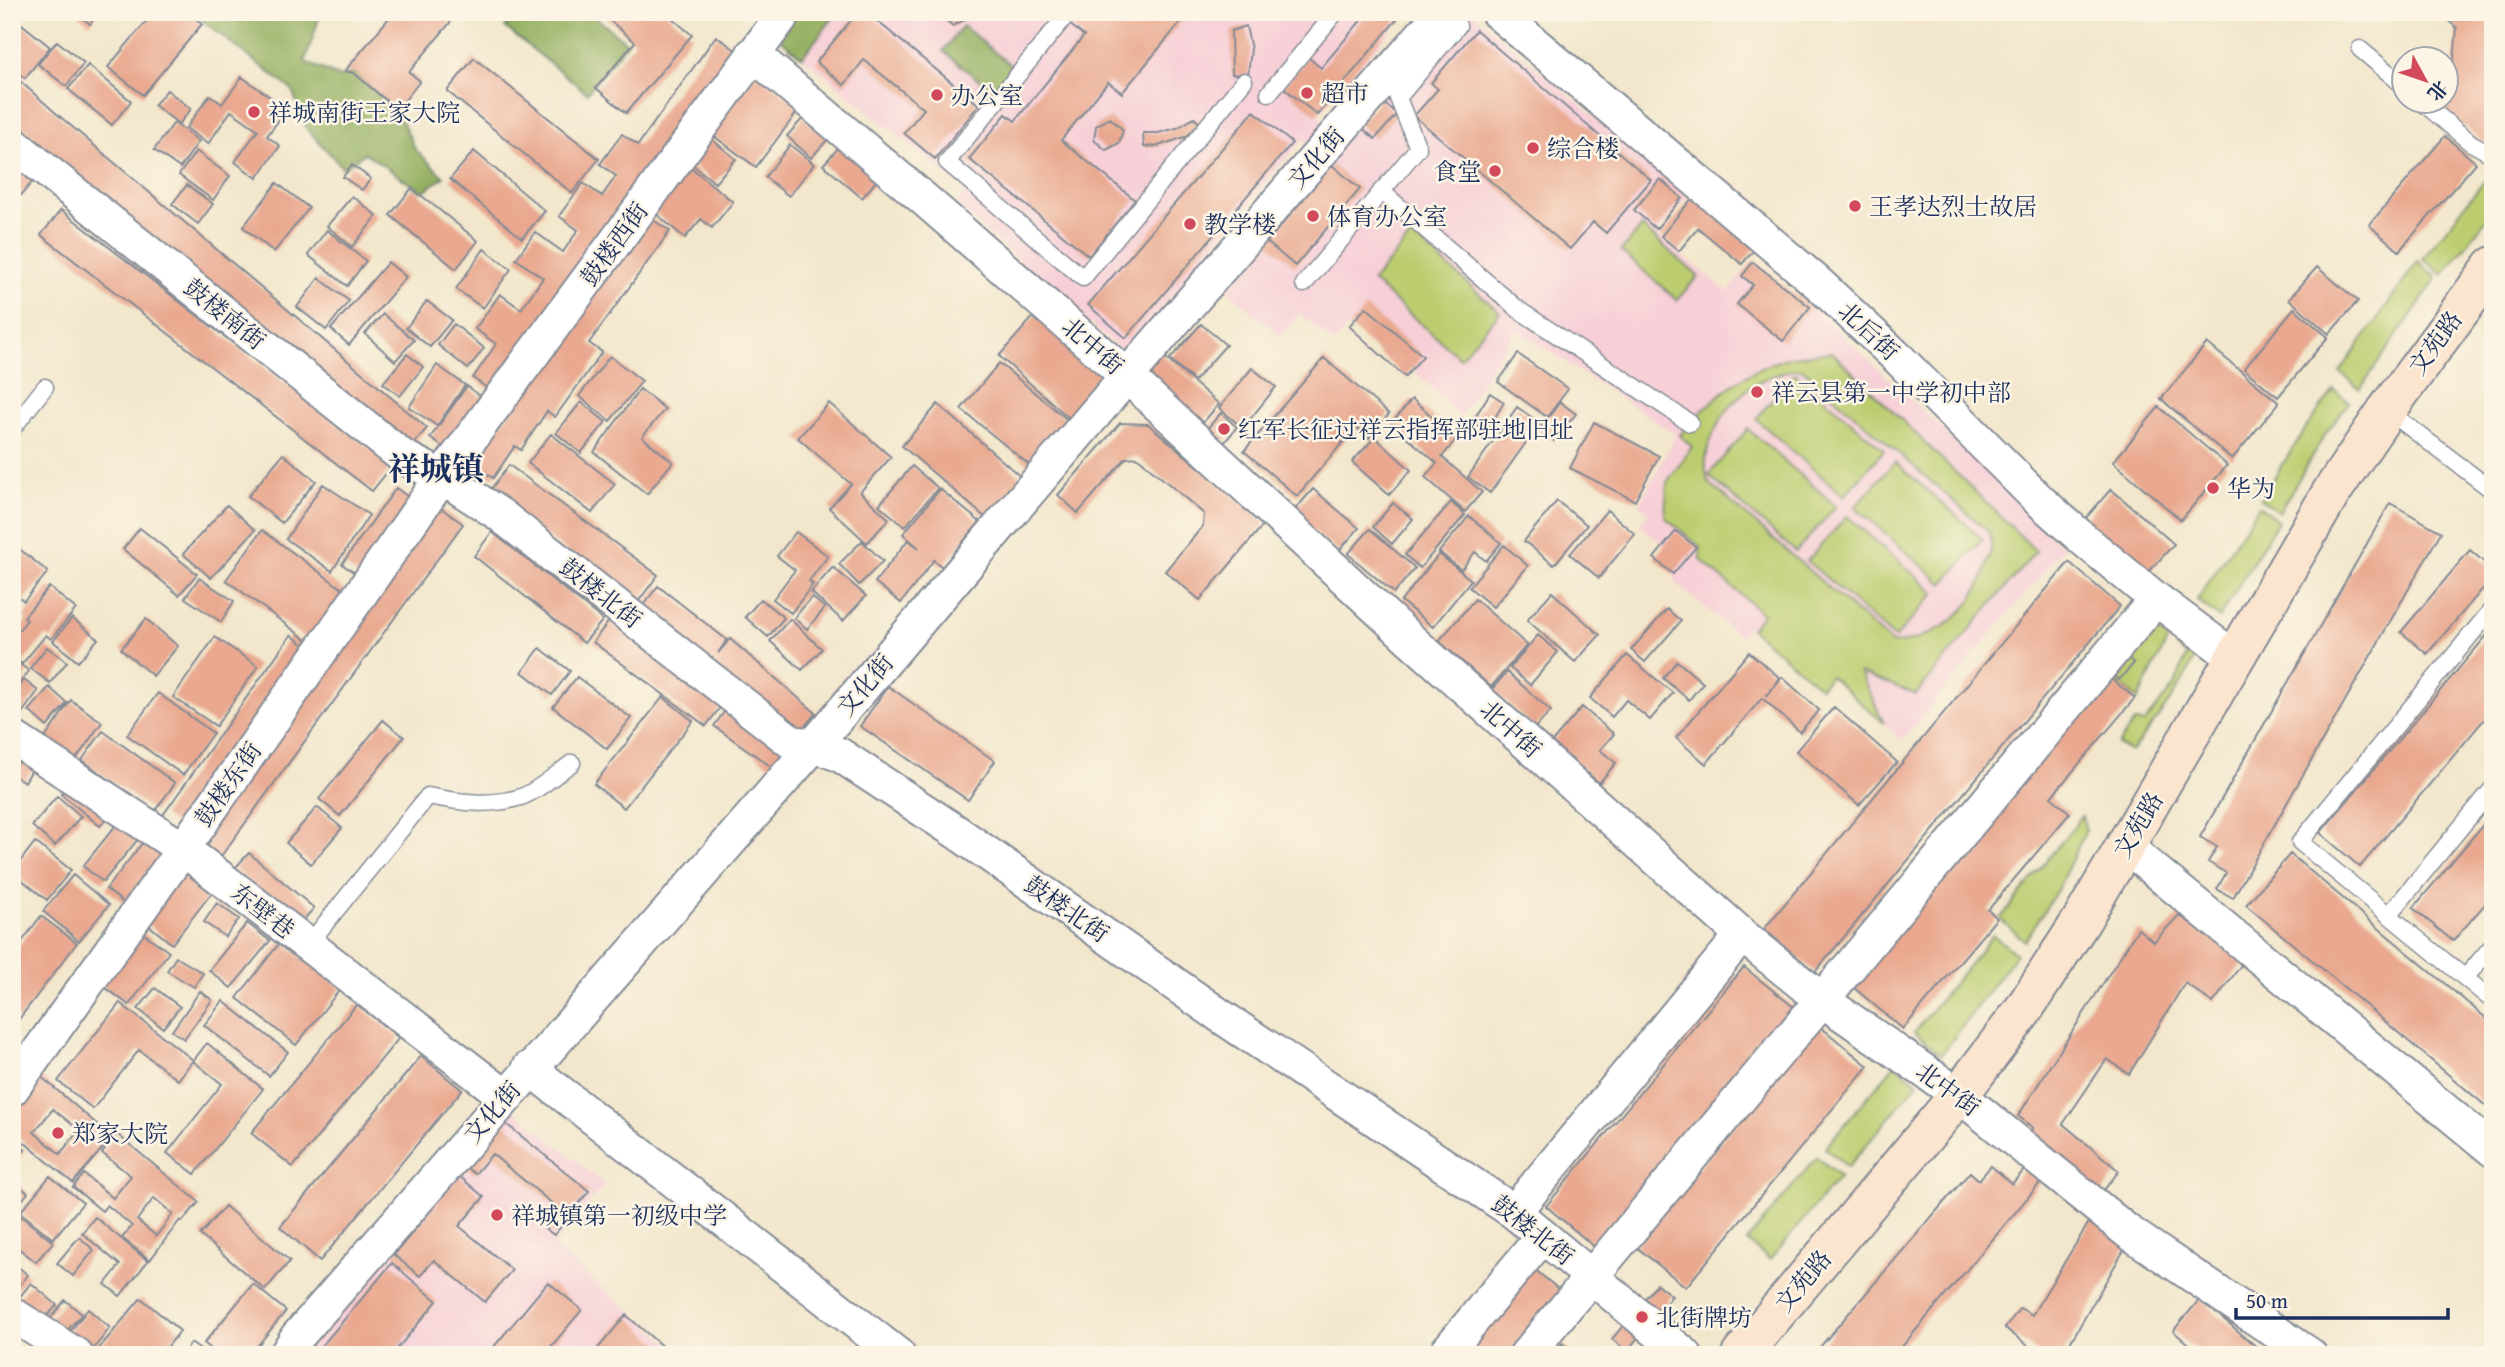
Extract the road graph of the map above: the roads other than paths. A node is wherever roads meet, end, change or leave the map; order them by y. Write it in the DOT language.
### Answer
graph roads {
  1 [pos="785,12"];
  2 [pos="1069,12"];
  3 [pos="1336,12"];
  4 [pos="1442,12"];
  5 [pos="1452,12"];
  6 [pos="1497,12"];
  7 [pos="2360,49"];
  8 [pos="750,58"];
  9 [pos="2390,75"];
  10 [pos="1244,81"];
  11 [pos="1269,93"];
  12 [pos="2439,116"];
  13 [pos="12,143"];
  14 [pos="2493,155"];
  15 [pos="1381,191"];
  16 [pos="2493,266"];
  17 [pos="1304,284"];
  18 [pos="1127,376"];
  19 [pos="45,387"];
  20 [pos="2387,410"];
  21 [pos="1689,423"];
  22 [pos="12,429"];
  23 [pos="442,477"];
  24 [pos="2493,491"];
  25 [pos="2156,599"];
  26 [pos="2493,608"];
  27 [pos="2235,658"];
  28 [pos="12,737"];
  29 [pos="803,744"];
  30 [pos="572,763"];
  31 [pos="2493,788"];
  32 [pos="186,844"];
  33 [pos="2124,846"];
  34 [pos="2389,915"];
  35 [pos="1742,935"];
  36 [pos="307,945"];
  37 [pos="2493,945"];
  38 [pos="2465,978"];
  39 [pos="1822,1000"];
  40 [pos="2493,1001"];
  41 [pos="530,1068"];
  42 [pos="12,1089"];
  43 [pos="1959,1095"];
  44 [pos="505,1096"];
  45 [pos="2493,1150"];
  46 [pos="1514,1212"];
  47 [pos="1543,1236"];
  48 [pos="1591,1276"];
  49 [pos="12,1314"];
  50 [pos="1682,1352"];
  51 [pos="76,1355"];
  52 [pos="286,1355"];
  53 [pos="898,1355"];
  54 [pos="1444,1355"];
  55 [pos="1526,1355"];
  56 [pos="1741,1355"];
  57 [pos="2310,1355"];
  1 -- 8 [label="street, 鼓楼西街"];
  2 -- 10 [label="lane"];
  3 -- 11 [label="lane"];
  4 -- 18 [label="street, 文化街"];
  5 -- 15 [label="lane"];
  6 -- 25 [label="street, 北后街"];
  7 -- 9 [label="lane"];
  8 -- 18 [label="street, 北中街"];
  8 -- 23 [label="street, 鼓楼西街"];
  12 -- 14 [label="lane"];
  13 -- 23 [label="street, 鼓楼南街"];
  15 -- 17 [label="lane"];
  15 -- 21 [label="lane"];
  16 -- 20 [label="main road, 文苑路"];
  18 -- 29 [label="street, 文化街"];
  18 -- 35 [label="street, 北中街"];
  19 -- 22 [label="lane"];
  20 -- 24 [label="lane"];
  20 -- 27 [label="main road, 文苑路"];
  23 -- 29 [label="street, 鼓楼北街"];
  23 -- 32 [label="street, 鼓楼东街"];
  25 -- 27 [label="street, 北后街"];
  25 -- 39 [label="street"];
  26 -- 34 [label="lane"];
  27 -- 33 [label="main road, 文苑路"];
  28 -- 32 [label="street, 东壁巷"];
  29 -- 41 [label="street, 文化街"];
  29 -- 46 [label="street, 鼓楼北街"];
  30 -- 36 [label="lane"];
  31 -- 34 [label="lane"];
  32 -- 36 [label="street, 东壁巷"];
  32 -- 42 [label="street, 鼓楼东街"];
  33 -- 43 [label="main road, 文苑路"];
  33 -- 45 [label="street"];
  34 -- 38 [label="lane"];
  35 -- 39 [label="street, 北中街"];
  35 -- 46 [label="street"];
  36 -- 44 [label="street, 东壁巷"];
  37 -- 38 [label="lane"];
  38 -- 40 [label="lane"];
  39 -- 43 [label="street, 北中街"];
  39 -- 48 [label="street"];
  41 -- 44 [label="street, 文化街"];
  41 -- 53 [label="street"];
  43 -- 56 [label="main road, 文苑路"];
  43 -- 57 [label="street, 北中街"];
  44 -- 52 [label="street, 文化街"];
  46 -- 47 [label="street, 鼓楼北街"];
  47 -- 48 [label="street, 鼓楼北街"];
  47 -- 54 [label="street"];
  48 -- 50 [label="street, 鼓楼北街"];
  48 -- 55 [label="street"];
  49 -- 51 [label="street"];
}
